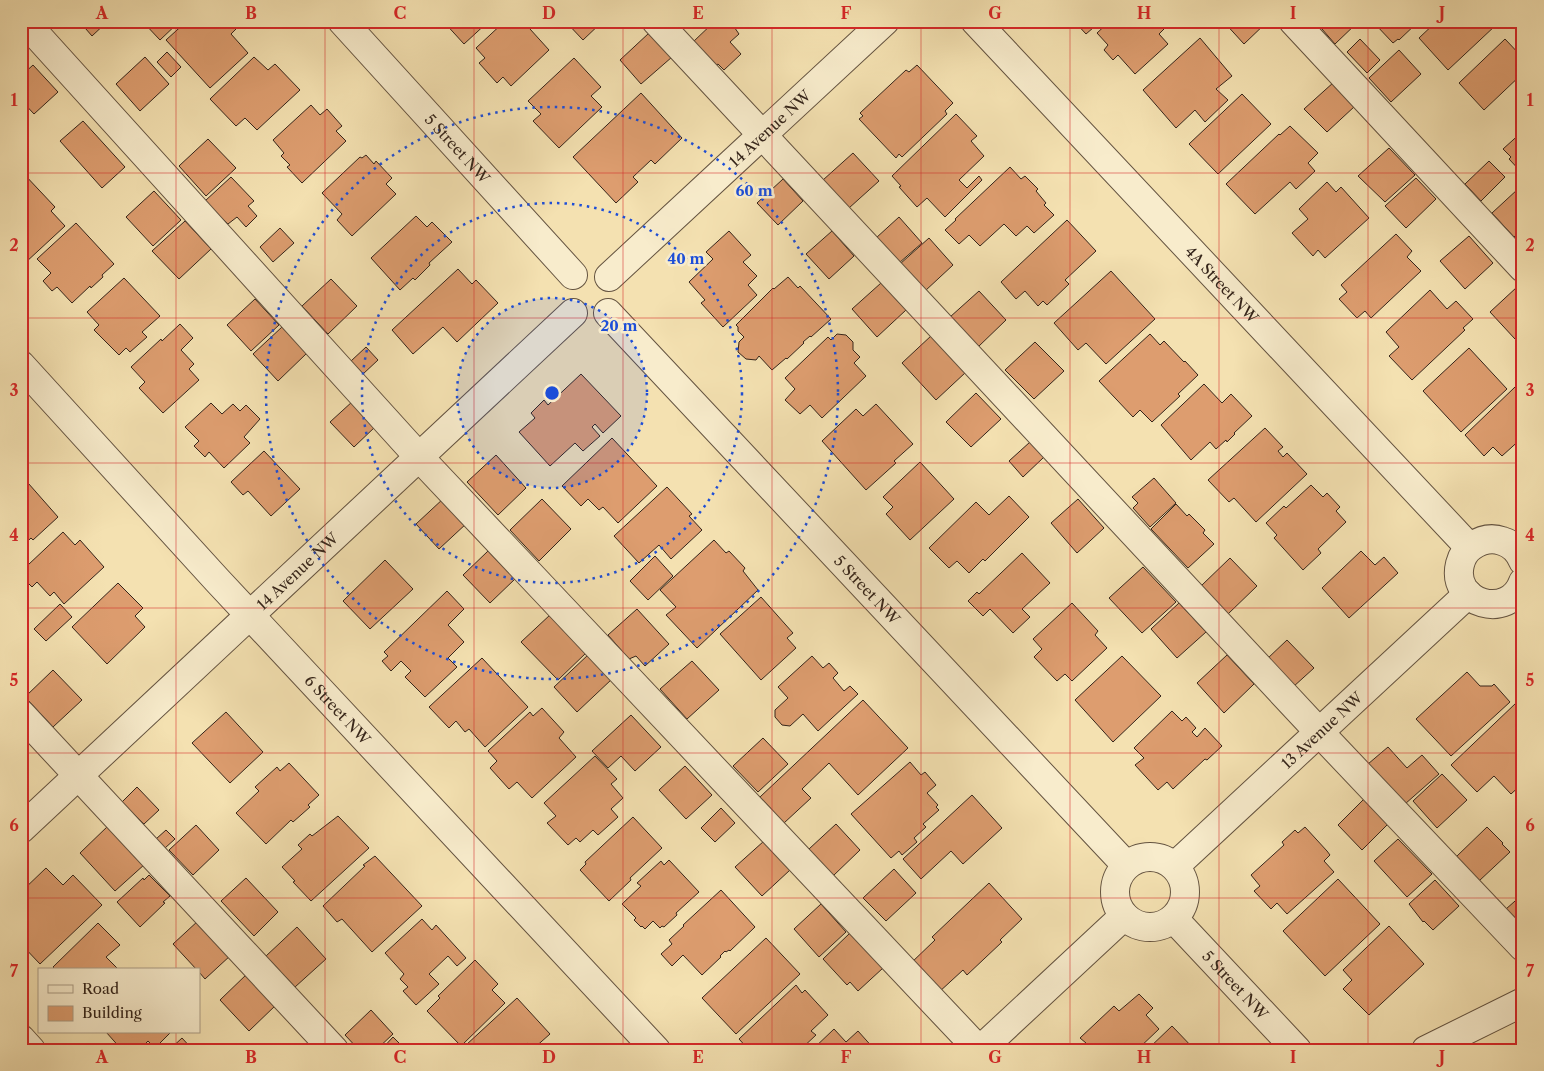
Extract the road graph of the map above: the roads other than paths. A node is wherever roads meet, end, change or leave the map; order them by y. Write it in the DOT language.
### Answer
graph roads {
  1 [pos="24,21"];
  2 [pos="342,21"];
  3 [pos="656,21"];
  4 [pos="885,21"];
  5 [pos="975,21"];
  6 [pos="1293,21"];
  7 [pos="763,134"];
  8 [pos="1523,268"];
  9 [pos="573,275"];
  10 [pos="609,277"];
  11 [pos="573,313"];
  12 [pos="608,313"];
  13 [pos="21,365"];
  14 [pos="419,457"];
  15 [pos="1469,547"];
  16 [pos="1521,552"];
  17 [pos="1468,594"];
  18 [pos="1520,594"];
  19 [pos="250,615"];
  20 [pos="21,714"];
  21 [pos="1320,733"];
  22 [pos="78,776"];
  23 [pos="21,829"];
  24 [pos="1126,865"];
  25 [pos="1175,866"];
  26 [pos="1124,916"];
  27 [pos="1174,919"];
  28 [pos="1523,947"];
  29 [pos="1523,1002"];
  30 [pos="21,1039"];
  31 [pos="31,1050"];
  32 [pos="334,1050"];
  33 [pos="656,1050"];
  34 [pos="980,1050"];
  35 [pos="1297,1050"];
  36 [pos="1426,1050"];
  1 -- 14 [label="street"];
  2 -- 9 [label="street, 5 Street NW"];
  3 -- 7 [label="street"];
  4 -- 7 [label="street, 14 Avenue NW"];
  5 -- 15 [label="street, 4A Street NW"];
  6 -- 8 [label="street"];
  7 -- 10 [label="street, 14 Avenue NW"];
  7 -- 21 [label="street"];
  9 -- 10 [label="street"];
  9 -- 11 [label="street"];
  10 -- 12 [label="street"];
  11 -- 12 [label="street"];
  11 -- 14 [label="street, 14 Avenue NW"];
  12 -- 24 [label="street, 5 Street NW"];
  13 -- 19 [label="street, 6 Street NW"];
  14 -- 19 [label="street, 14 Avenue NW"];
  14 -- 34 [label="street"];
  15 -- 16 [label="street"];
  15 -- 17 [label="street"];
  17 -- 18 [label="street"];
  17 -- 21 [label="street, 13 Avenue NW"];
  19 -- 22 [label="street, 14 Avenue NW"];
  19 -- 33 [label="street, 6 Street NW"];
  20 -- 22 [label="street"];
  21 -- 25 [label="street, 13 Avenue NW"];
  21 -- 28 [label="street"];
  22 -- 23 [label="street, 14 Avenue NW"];
  22 -- 32 [label="street"];
  24 -- 25 [label="street"];
  24 -- 26 [label="street"];
  25 -- 27 [label="street"];
  26 -- 27 [label="street"];
  26 -- 34 [label="street"];
  27 -- 35 [label="street, 5 Street NW"];
  29 -- 36 [label="street"];
  30 -- 31 [label="street"];
}
